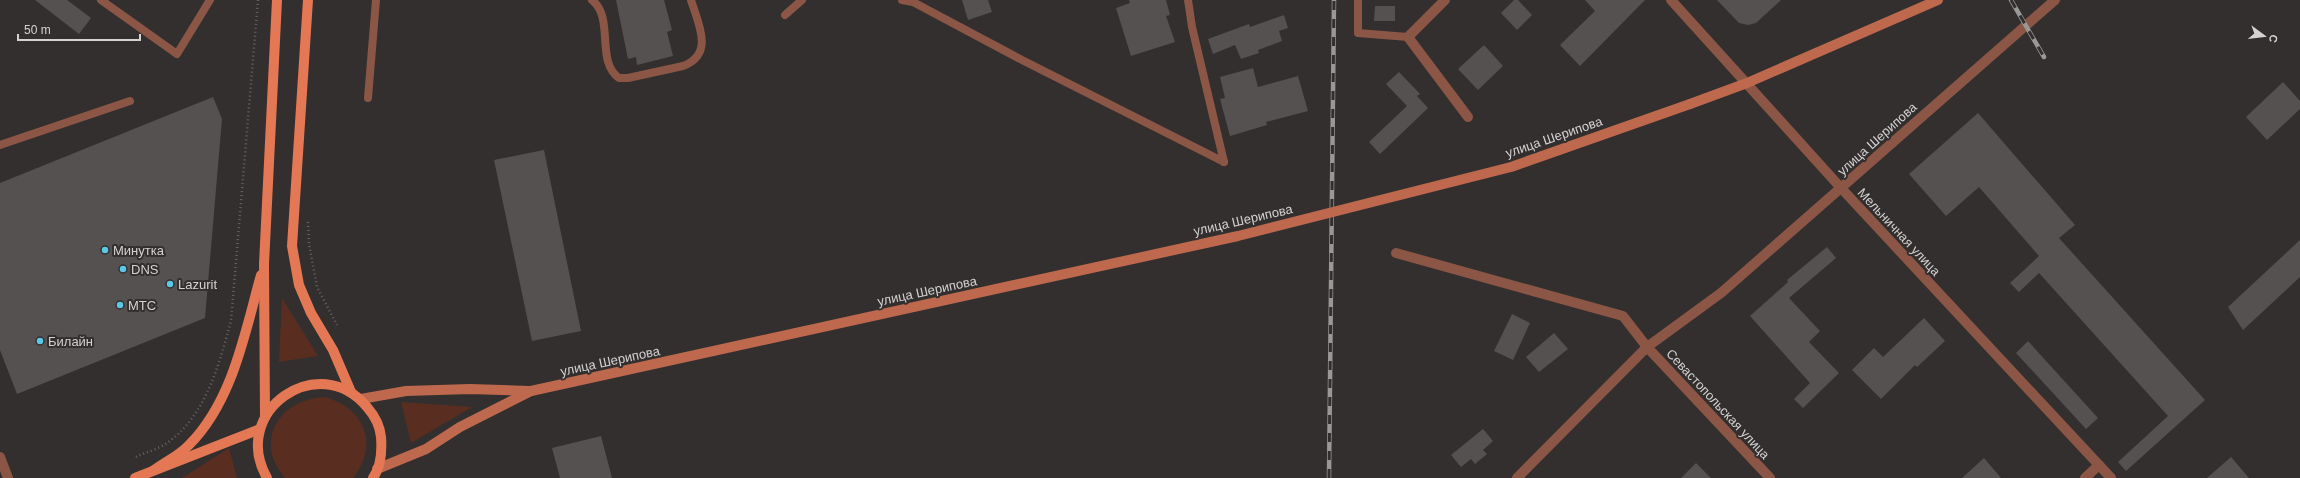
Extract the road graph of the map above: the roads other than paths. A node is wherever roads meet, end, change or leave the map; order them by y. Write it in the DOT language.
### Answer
graph roads {
  1 [pos="101,0"];
  2 [pos="210,0"];
  3 [pos="277,0"];
  4 [pos="308,0"];
  5 [pos="376,0"];
  6 [pos="592,0"];
  7 [pos="690,0"];
  8 [pos="802,0"];
  9 [pos="902,0"];
  10 [pos="1188,0"];
  11 [pos="1358,0"];
  12 [pos="1445,0"];
  13 [pos="1671,0"];
  14 [pos="1938,0"];
  15 [pos="2055,0"];
  16 [pos="785,15"];
  17 [pos="1408,37"];
  18 [pos="1747,83"];
  19 [pos="368,98"];
  20 [pos="130,101"];
  21 [pos="1468,117"];
  22 [pos="0,145"];
  23 [pos="1840,188"];
  24 [pos="1396,253"];
  25 [pos="264,264"];
  26 [pos="1647,348"];
  27 [pos="531,391"];
  28 [pos="351,392"];
  29 [pos="361,399"];
  30 [pos="265,416"];
  31 [pos="260,428"];
  32 [pos="0,457"];
  33 [pos="2099,465"];
  34 [pos="154,470"];
  35 [pos="375,475"];
  36 [pos="8,478"];
  37 [pos="134,478"];
  38 [pos="267,478"];
  39 [pos="1517,478"];
  40 [pos="1770,478"];
  41 [pos="2085,478"];
  42 [pos="2111,478"];
  1 -- 2 [label="lane"];
  3 -- 25 [label="main road"];
  4 -- 28 [label="main road"];
  5 -- 19 [label="lane"];
  6 -- 7 [label="lane"];
  8 -- 16 [label="lane"];
  9 -- 10 [label="lane"];
  11 -- 17 [label="lane"];
  12 -- 17 [label="street"];
  13 -- 18 [label="street, Мельничная улица"];
  14 -- 18 [label="main road, улица Шерипова"];
  15 -- 23 [label="street, улица Шерипова"];
  17 -- 21 [label="street"];
  18 -- 23 [label="street, Мельничная улица"];
  18 -- 27 [label="main road, улица Шерипова, bridge"];
  20 -- 22 [label="lane"];
  23 -- 26 [label="street, улица Шерипова"];
  23 -- 33 [label="street, Мельничная улица"];
  24 -- 26 [label="street"];
  25 -- 30 [label="main road"];
  25 -- 34 [label="main road"];
  26 -- 39 [label="street, улица Шерипова"];
  26 -- 40 [label="street, Севастопольская улица"];
  27 -- 29 [label="main road"];
  27 -- 35 [label="main road"];
  28 -- 29 [label="main road"];
  28 -- 30 [label="main road"];
  29 -- 35 [label="main road"];
  30 -- 31 [label="main road"];
  31 -- 34 [label="main road"];
  31 -- 38 [label="main road"];
  32 -- 36 [label="street"];
  33 -- 41 [label="street"];
  33 -- 42 [label="street, Мельничная улица"];
  34 -- 37 [label="main road"];
}
